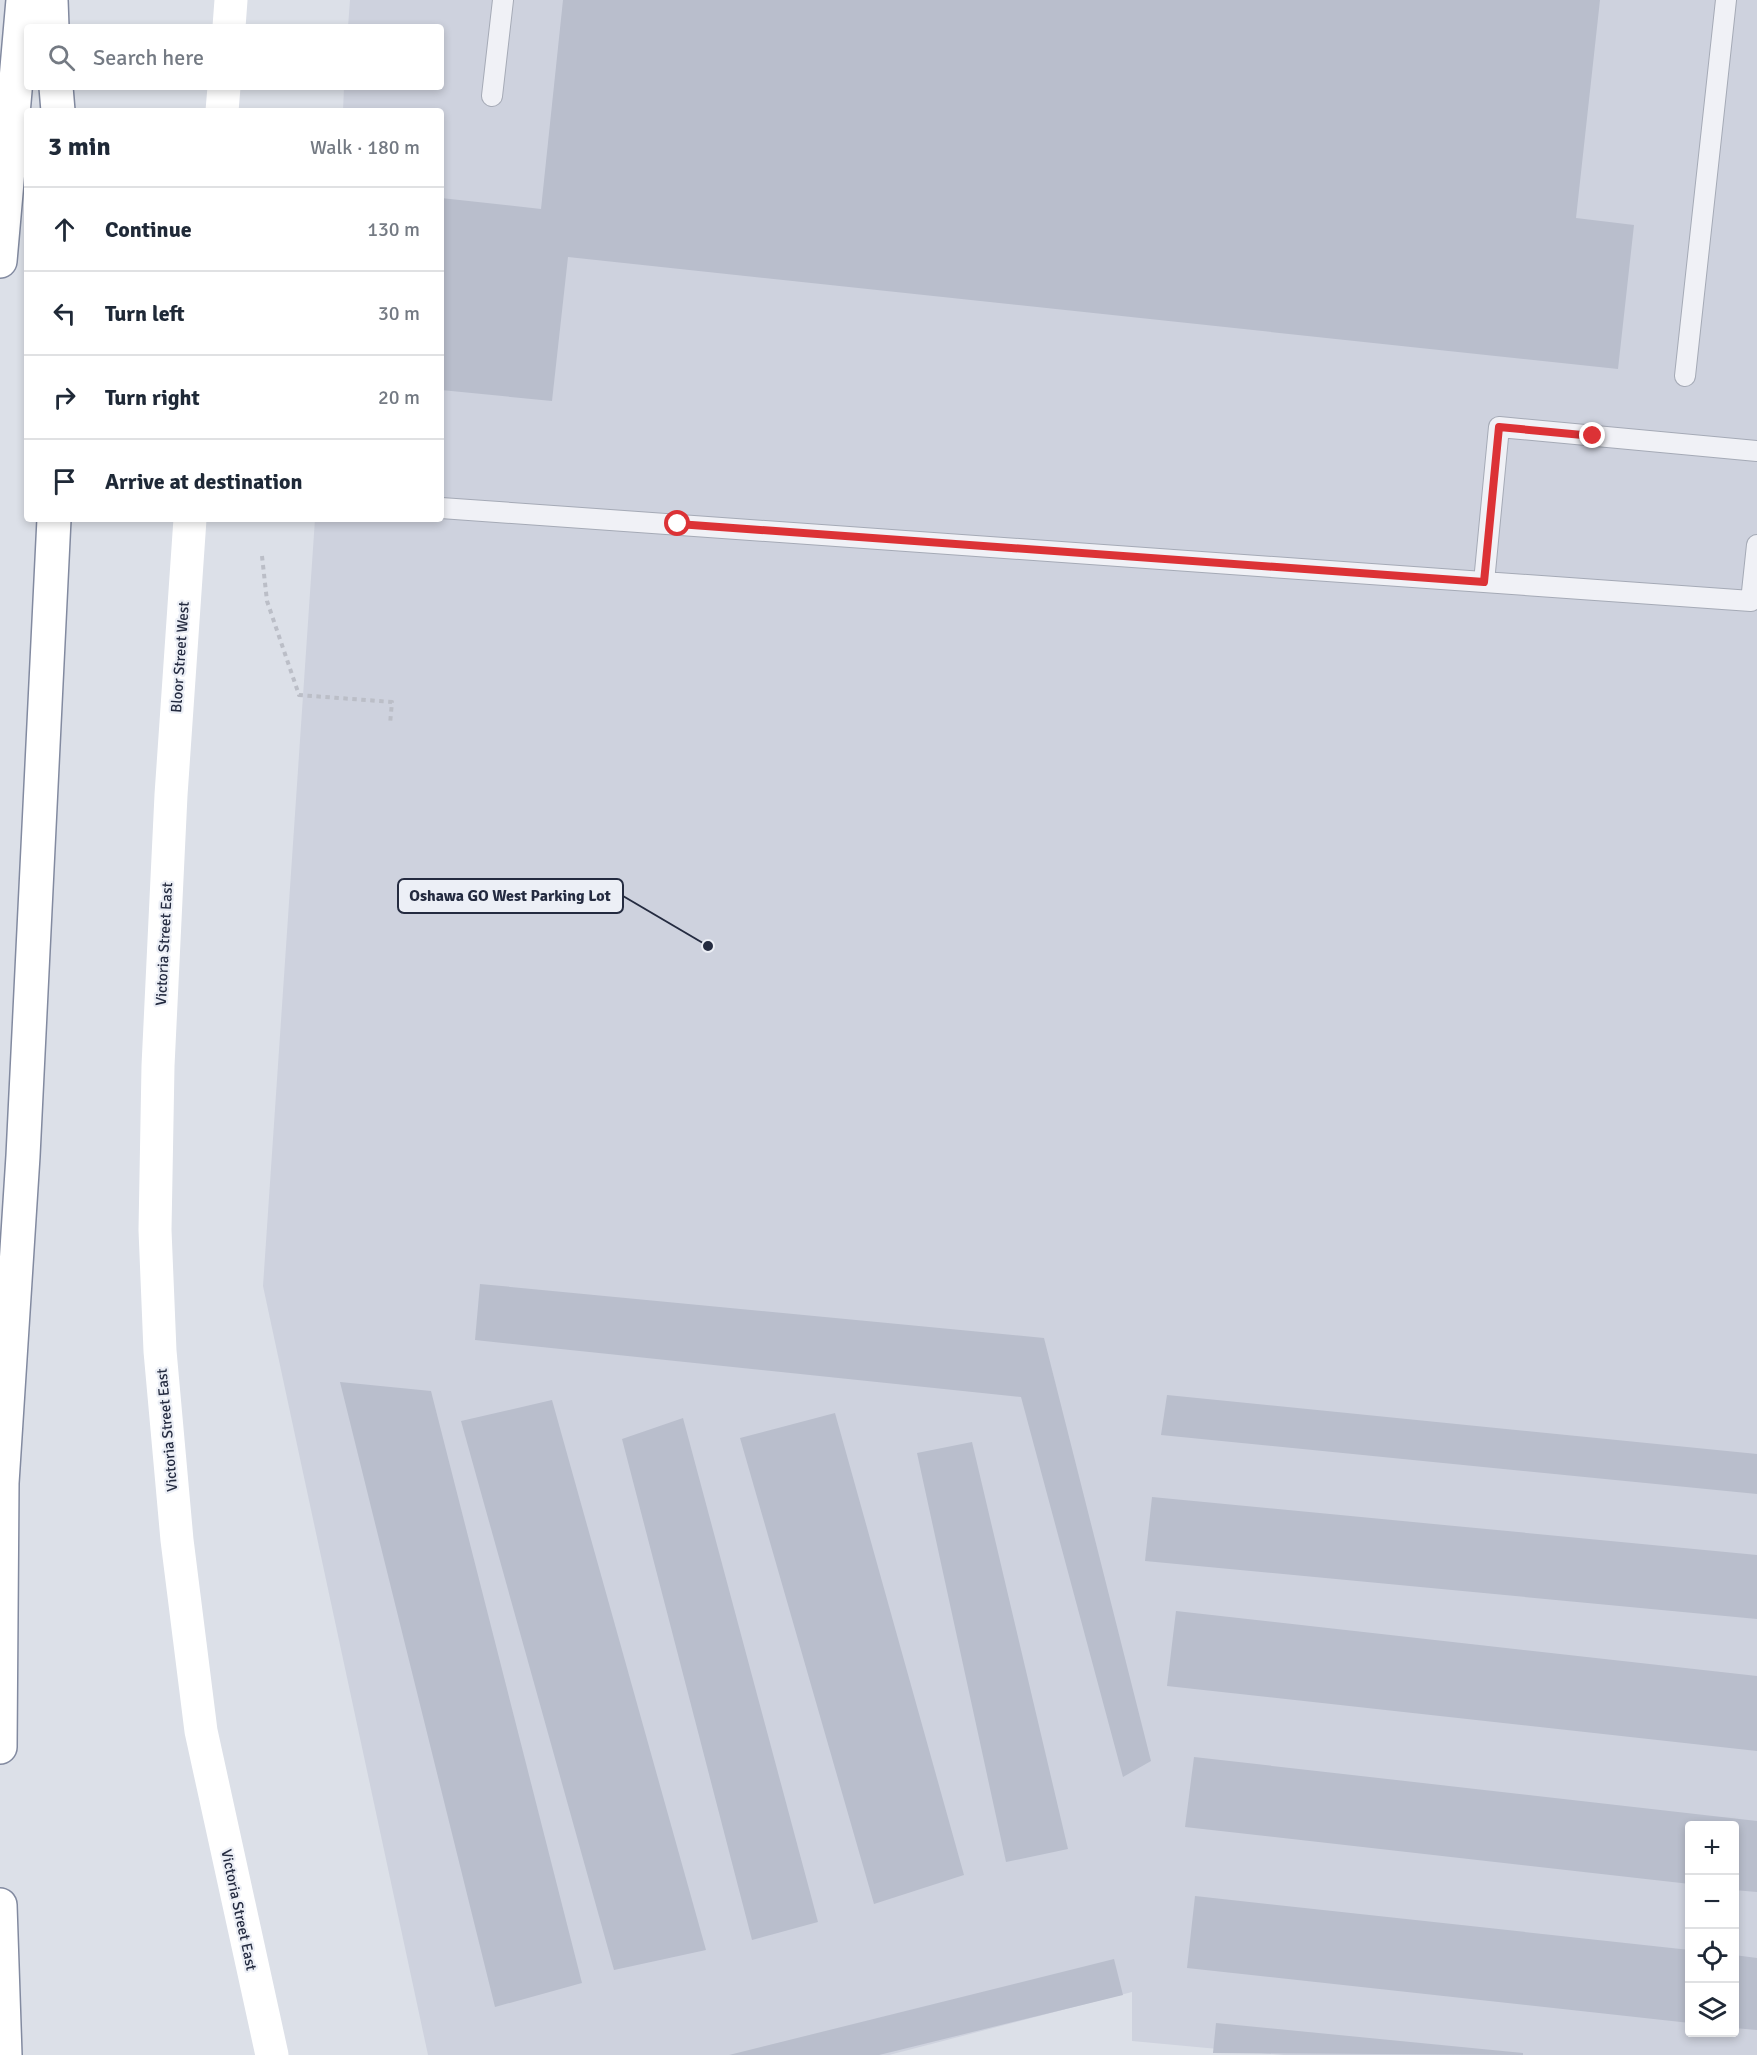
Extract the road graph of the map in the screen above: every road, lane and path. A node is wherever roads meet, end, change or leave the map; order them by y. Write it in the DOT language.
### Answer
graph roads {
  1 [pos="23,0"];
  2 [pos="51,0"];
  3 [pos="231,0"];
  4 [pos="503,0"];
  5 [pos="1726,0"];
  6 [pos="52,24"];
  7 [pos="229,24"];
  8 [pos="56,90"];
  9 [pos="224,90"];
  10 [pos="492,96"];
  11 [pos="58,108"];
  12 [pos="222,108"];
  13 [pos="0,261"];
  14 [pos="1685,376"];
  15 [pos="1757,451"];
  16 [pos="444,507"];
  17 [pos="54,522"];
  18 [pos="190,522"];
  19 [pos="1757,545"];
  20 [pos="262,555"];
  21 [pos="1484,582"];
  22 [pos="390,724"];
  23 [pos="171,795"];
  24 [pos="0,1747"];
  25 [pos="0,1905"];
  26 [pos="5,2055"];
  27 [pos="272,2055"];
  1 -- 13 [label="main road"];
  2 -- 6 [label="main road"];
  3 -- 7 [label="main road"];
  4 -- 10 [label="lane"];
  5 -- 14 [label="lane"];
  8 -- 11 [label="main road"];
  9 -- 12 [label="main road"];
  15 -- 21 [label="lane"];
  16 -- 21 [label="lane"];
  17 -- 24 [label="main road"];
  18 -- 23 [label="main road, Bloor Street West"];
  19 -- 21 [label="lane"];
  20 -- 22 [label="path"];
  23 -- 27 [label="main road, Victoria Street East"];
  25 -- 26 [label="main road"];
}
